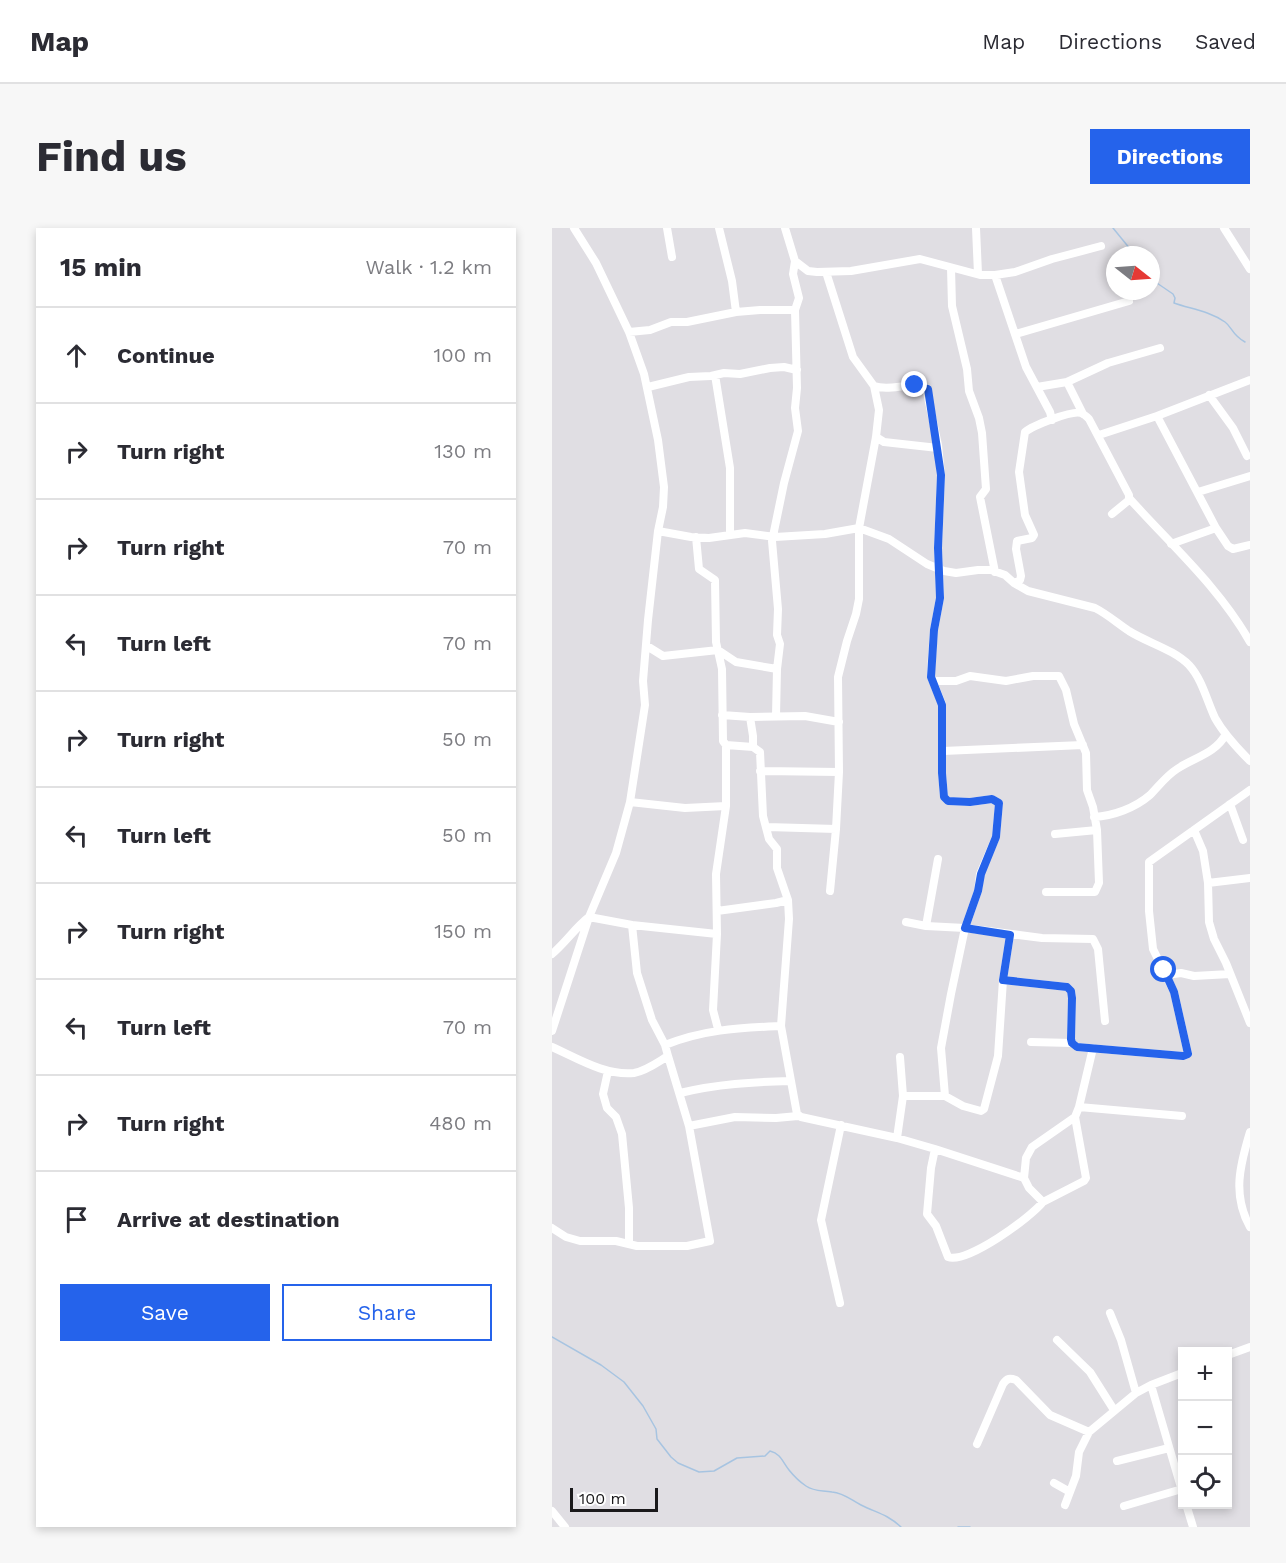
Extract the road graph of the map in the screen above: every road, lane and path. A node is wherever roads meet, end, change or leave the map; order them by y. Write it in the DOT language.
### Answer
graph roads {
  1 [pos="574,228"];
  2 [pos="667,228"];
  3 [pos="719,228"];
  4 [pos="785,228"];
  5 [pos="976,228"];
  6 [pos="1224,228"];
  7 [pos="1101,246"];
  8 [pos="672,257"];
  9 [pos="795,261"];
  10 [pos="951,268"];
  11 [pos="1250,269"];
  12 [pos="826,273"];
  13 [pos="978,274"];
  14 [pos="995,275"];
  15 [pos="1129,302"];
  16 [pos="795,310"];
  17 [pos="736,312"];
  18 [pos="629,332"];
  19 [pos="1016,334"];
  20 [pos="1160,348"];
  21 [pos="797,370"];
  22 [pos="715,375"];
  23 [pos="1250,380"];
  24 [pos="1068,382"];
  25 [pos="874,386"];
  26 [pos="648,387"];
  27 [pos="1037,387"];
  28 [pos="1209,395"];
  29 [pos="1083,414"];
  30 [pos="1157,416"];
  31 [pos="1052,420"];
  32 [pos="1099,435"];
  33 [pos="876,437"];
  34 [pos="938,448"];
  35 [pos="1247,456"];
  36 [pos="1250,476"];
  37 [pos="1198,492"];
  38 [pos="1129,498"];
  39 [pos="1112,514"];
  40 [pos="859,528"];
  41 [pos="1216,528"];
  42 [pos="658,531"];
  43 [pos="730,535"];
  44 [pos="696,537"];
  45 [pos="773,537"];
  46 [pos="1171,544"];
  47 [pos="1250,545"];
  48 [pos="939,569"];
  49 [pos="995,572"];
  50 [pos="1014,583"];
  51 [pos="1250,642"];
  52 [pos="647,646"];
  53 [pos="718,650"];
  54 [pos="777,669"];
  55 [pos="933,681"];
  56 [pos="722,715"];
  57 [pos="776,716"];
  58 [pos="750,717"];
  59 [pos="839,722"];
  60 [pos="1226,734"];
  61 [pos="1083,745"];
  62 [pos="726,746"];
  63 [pos="753,747"];
  64 [pos="943,751"];
  65 [pos="1250,761"];
  66 [pos="760,771"];
  67 [pos="839,772"];
  68 [pos="1250,790"];
  69 [pos="630,802"];
  70 [pos="1230,804"];
  71 [pos="726,806"];
  72 [pos="1094,817"];
  73 [pos="767,827"];
  74 [pos="836,829"];
  75 [pos="1097,830"];
  76 [pos="1194,830"];
  77 [pos="1055,834"];
  78 [pos="1243,840"];
  79 [pos="938,859"];
  80 [pos="1250,878"];
  81 [pos="1208,883"];
  82 [pos="830,891"];
  83 [pos="1046,892"];
  84 [pos="788,900"];
  85 [pos="717,910"];
  86 [pos="589,917"];
  87 [pos="906,922"];
  88 [pos="632,925"];
  89 [pos="926,926"];
  90 [pos="965,928"];
  91 [pos="717,934"];
  92 [pos="1010,935"];
  93 [pos="552,954"];
  94 [pos="1230,974"];
  95 [pos="1167,975"];
  96 [pos="1003,980"];
  97 [pos="1105,1021"];
  98 [pos="1250,1023"];
  99 [pos="781,1026"];
  100 [pos="718,1029"];
  101 [pos="552,1031"];
  102 [pos="1031,1042"];
  103 [pos="1072,1043"];
  104 [pos="665,1044"];
  105 [pos="552,1047"];
  106 [pos="1094,1048"];
  107 [pos="668,1056"];
  108 [pos="900,1057"];
  109 [pos="608,1071"];
  110 [pos="790,1081"];
  111 [pos="680,1093"];
  112 [pos="903,1096"];
  113 [pos="945,1096"];
  114 [pos="1079,1107"];
  115 [pos="798,1116"];
  116 [pos="1182,1116"];
  117 [pos="1075,1117"];
  118 [pos="841,1125"];
  119 [pos="689,1126"];
  120 [pos="1250,1132"];
  121 [pos="897,1138"];
  122 [pos="935,1149"];
  123 [pos="1024,1178"];
  124 [pos="1043,1202"];
  125 [pos="1250,1227"];
  126 [pos="552,1228"];
  127 [pos="629,1244"];
  128 [pos="840,1303"];
  129 [pos="1110,1313"];
  130 [pos="1057,1340"];
  131 [pos="1250,1347"];
  132 [pos="1232,1353"];
  133 [pos="1178,1375"];
  134 [pos="1151,1385"];
  135 [pos="1136,1393"];
  136 [pos="1114,1410"];
  137 [pos="1089,1432"];
  138 [pos="977,1444"];
  139 [pos="1169,1448"];
  140 [pos="1117,1461"];
  141 [pos="1178,1477"];
  142 [pos="1054,1483"];
  143 [pos="1178,1491"];
  144 [pos="1070,1492"];
  145 [pos="1065,1505"];
  146 [pos="1124,1506"];
  147 [pos="1188,1509"];
  148 [pos="552,1511"];
  149 [pos="565,1527"];
  150 [pos="1193,1527"];
  1 -- 18 [label="street"];
  2 -- 8 [label="street"];
  3 -- 17 [label="street"];
  4 -- 9 [label="street"];
  5 -- 13 [label="street"];
  6 -- 11 [label="street"];
  7 -- 14 [label="street"];
  9 -- 12 [label="street"];
  9 -- 16 [label="street"];
  10 -- 12 [label="street"];
  10 -- 13 [label="street"];
  10 -- 49 [label="street"];
  12 -- 25 [label="street"];
  13 -- 14 [label="street"];
  14 -- 19 [label="street"];
  15 -- 19 [label="street"];
  16 -- 17 [label="street"];
  16 -- 21 [label="street"];
  17 -- 18 [label="street"];
  18 -- 26 [label="street"];
  19 -- 27 [label="street"];
  20 -- 24 [label="street"];
  21 -- 22 [label="street"];
  21 -- 45 [label="street"];
  22 -- 26 [label="street"];
  22 -- 43 [label="street"];
  23 -- 28 [label="street"];
  24 -- 27 [label="street"];
  24 -- 29 [label="street"];
  25 -- 33 [label="street"];
  25 -- 34 [label="street"];
  26 -- 42 [label="street"];
  27 -- 31 [label="street"];
  28 -- 30 [label="street"];
  28 -- 35 [label="street"];
  29 -- 31 [label="street"];
  29 -- 32 [label="street"];
  30 -- 32 [label="street"];
  30 -- 37 [label="street"];
  31 -- 50 [label="street"];
  32 -- 38 [label="street"];
  33 -- 34 [label="street"];
  33 -- 40 [label="street"];
  34 -- 48 [label="street"];
  36 -- 37 [label="street"];
  37 -- 41 [label="street"];
  38 -- 39 [label="street"];
  38 -- 46 [label="street"];
  40 -- 45 [label="street"];
  40 -- 48 [label="street"];
  40 -- 59 [label="street"];
  41 -- 46 [label="street"];
  41 -- 47 [label="street"];
  42 -- 44 [label="street"];
  42 -- 52 [label="street"];
  43 -- 44 [label="street"];
  43 -- 45 [label="street"];
  44 -- 53 [label="street"];
  45 -- 54 [label="street"];
  46 -- 51 [label="street"];
  48 -- 49 [label="street"];
  48 -- 55 [label="street"];
  49 -- 50 [label="street"];
  50 -- 60 [label="street"];
  52 -- 53 [label="street"];
  52 -- 69 [label="street"];
  53 -- 54 [label="street"];
  53 -- 56 [label="street"];
  54 -- 57 [label="street"];
  55 -- 61 [label="street"];
  55 -- 64 [label="street"];
  56 -- 58 [label="street"];
  56 -- 62 [label="street"];
  57 -- 58 [label="street"];
  57 -- 59 [label="street"];
  58 -- 63 [label="street"];
  59 -- 67 [label="street"];
  60 -- 65 [label="street"];
  60 -- 72 [label="street"];
  61 -- 64 [label="street"];
  61 -- 72 [label="street"];
  62 -- 63 [label="street"];
  62 -- 71 [label="street"];
  63 -- 66 [label="street"];
  64 -- 90 [label="street"];
  66 -- 67 [label="street"];
  66 -- 73 [label="street"];
  67 -- 74 [label="street"];
  68 -- 70 [label="street"];
  69 -- 71 [label="street"];
  69 -- 86 [label="street"];
  70 -- 76 [label="street"];
  70 -- 78 [label="street"];
  71 -- 85 [label="street"];
  72 -- 75 [label="street"];
  73 -- 74 [label="street"];
  73 -- 84 [label="street"];
  74 -- 82 [label="street"];
  75 -- 77 [label="street"];
  75 -- 83 [label="street"];
  76 -- 81 [label="street"];
  76 -- 95 [label="street"];
  79 -- 89 [label="street"];
  80 -- 81 [label="street"];
  81 -- 94 [label="street"];
  84 -- 85 [label="street"];
  84 -- 99 [label="street"];
  85 -- 91 [label="street"];
  86 -- 88 [label="street"];
  86 -- 93 [label="street"];
  86 -- 101 [label="street"];
  87 -- 89 [label="street"];
  88 -- 91 [label="street"];
  88 -- 104 [label="street"];
  89 -- 90 [label="street"];
  90 -- 92 [label="street"];
  90 -- 113 [label="street"];
  91 -- 100 [label="street"];
  92 -- 96 [label="street"];
  92 -- 97 [label="street"];
  94 -- 95 [label="street"];
  94 -- 98 [label="street"];
  95 -- 106 [label="street"];
  96 -- 103 [label="street"];
  96 -- 113 [label="street"];
  99 -- 100 [label="street"];
  99 -- 110 [label="street"];
  100 -- 104 [label="street"];
  102 -- 103 [label="street"];
  103 -- 106 [label="street"];
  104 -- 107 [label="street"];
  105 -- 109 [label="street"];
  106 -- 114 [label="street"];
  107 -- 109 [label="street"];
  107 -- 111 [label="street"];
  108 -- 112 [label="street"];
  109 -- 127 [label="street"];
  110 -- 111 [label="street"];
  110 -- 115 [label="street"];
  111 -- 119 [label="street"];
  112 -- 113 [label="street"];
  112 -- 121 [label="street"];
  114 -- 116 [label="street"];
  114 -- 117 [label="street"];
  115 -- 118 [label="street"];
  115 -- 119 [label="street"];
  117 -- 123 [label="street"];
  117 -- 124 [label="street"];
  118 -- 121 [label="street"];
  118 -- 128 [label="street"];
  119 -- 127 [label="street"];
  120 -- 125 [label="street"];
  121 -- 122 [label="street"];
  122 -- 123 [label="street"];
  122 -- 124 [label="street"];
  123 -- 124 [label="street"];
  126 -- 127 [label="street"];
  129 -- 135 [label="street"];
  130 -- 136 [label="street"];
  131 -- 132 [label="street"];
  133 -- 134 [label="street"];
  134 -- 135 [label="street"];
  134 -- 139 [label="street"];
  135 -- 136 [label="street"];
  136 -- 137 [label="street"];
  137 -- 138 [label="street"];
  137 -- 144 [label="street"];
  139 -- 140 [label="street"];
  139 -- 141 [label="street"];
  142 -- 144 [label="street"];
  143 -- 146 [label="street"];
  144 -- 145 [label="street"];
  147 -- 150 [label="street"];
  148 -- 149 [label="street"];
}
